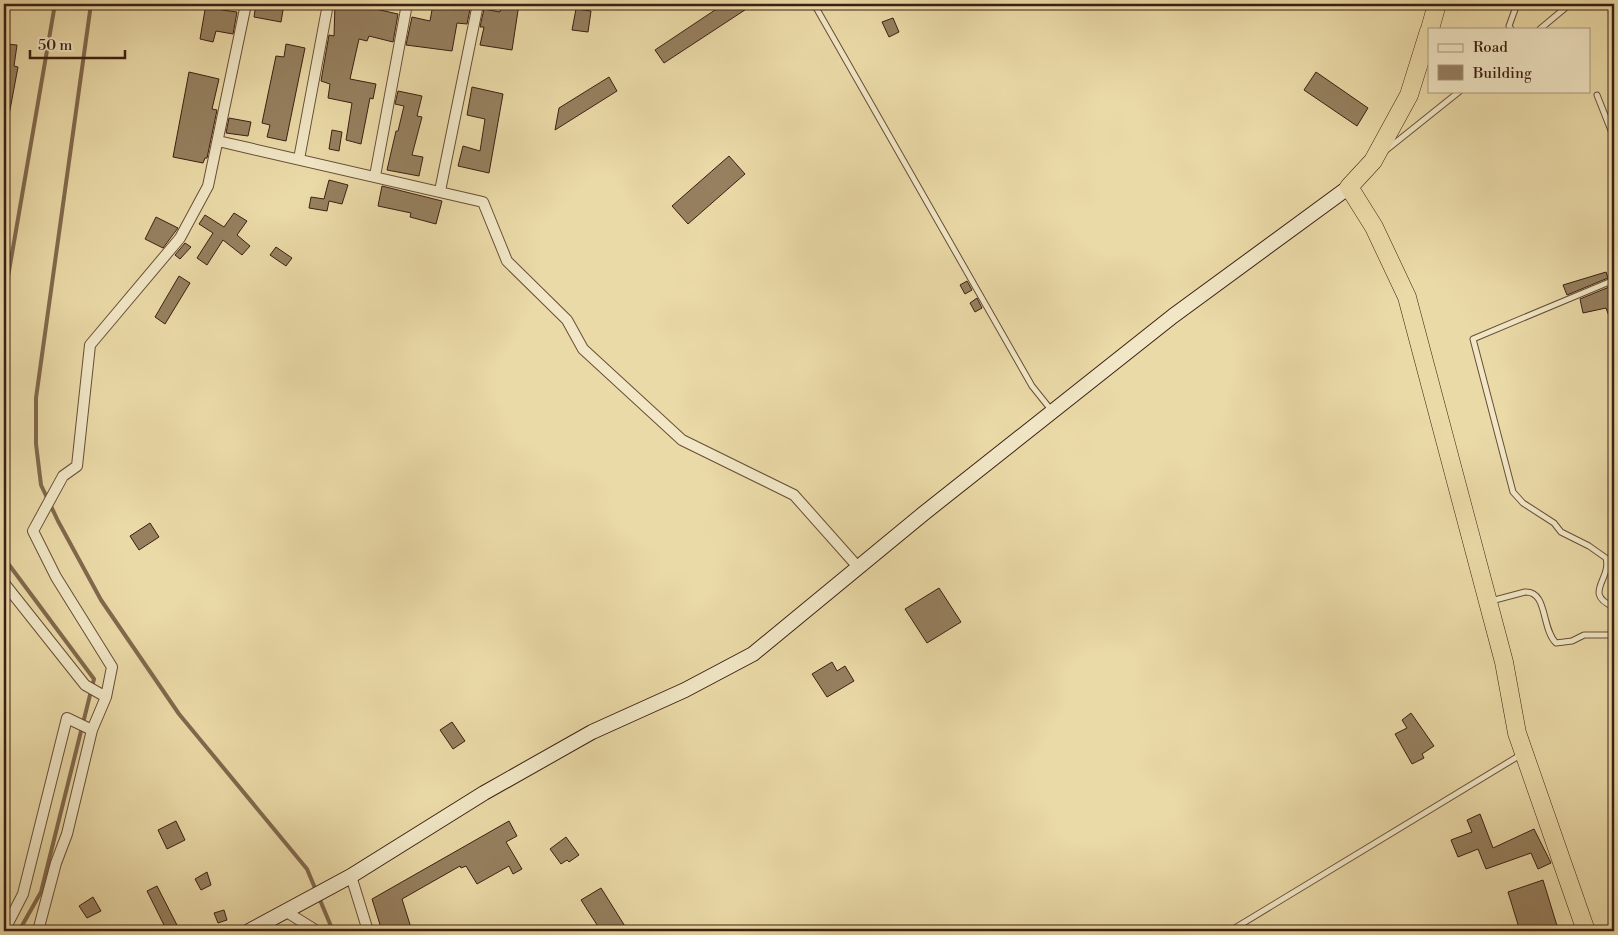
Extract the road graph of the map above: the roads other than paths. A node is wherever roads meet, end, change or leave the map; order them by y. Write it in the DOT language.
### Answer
graph roads {
  1 [pos="246,4"];
  2 [pos="328,4"];
  3 [pos="407,4"];
  4 [pos="478,4"];
  5 [pos="814,4"];
  6 [pos="1436,4"];
  7 [pos="1517,4"];
  8 [pos="1570,4"];
  9 [pos="1430,28"];
  10 [pos="1510,28"];
  11 [pos="1541,28"];
  12 [pos="1428,36"];
  13 [pos="1459,92"];
  14 [pos="1597,95"];
  15 [pos="1614,138"];
  16 [pos="218,141"];
  17 [pos="300,159"];
  18 [pos="1374,161"];
  19 [pos="375,176"];
  20 [pos="1348,187"];
  21 [pos="440,191"];
  22 [pos="1614,280"];
  23 [pos="1052,412"];
  24 [pos="858,567"];
  25 [pos="4,583"];
  26 [pos="1487,602"];
  27 [pos="1614,607"];
  28 [pos="1614,635"];
  29 [pos="106,697"];
  30 [pos="92,730"];
  31 [pos="1524,753"];
  32 [pos="348,878"];
  33 [pos="285,911"];
  34 [pos="4,931"];
  35 [pos="38,931"];
  36 [pos="250,931"];
  37 [pos="317,931"];
  38 [pos="368,931"];
  39 [pos="1230,931"];
  40 [pos="1586,931"];
  1 -- 16 [label="street"];
  2 -- 17 [label="street"];
  3 -- 19 [label="street"];
  4 -- 21 [label="street"];
  5 -- 23 [label="lane"];
  6 -- 9 [label="highway"];
  7 -- 10 [label="lane"];
  8 -- 11 [label="lane"];
  12 -- 18 [label="highway"];
  13 -- 18 [label="lane"];
  14 -- 15 [label="lane"];
  16 -- 17 [label="street"];
  16 -- 29 [label="street"];
  17 -- 19 [label="street"];
  18 -- 20 [label="highway"];
  19 -- 21 [label="street"];
  20 -- 23 [label="main road"];
  20 -- 26 [label="highway"];
  21 -- 24 [label="street"];
  22 -- 27 [label="lane"];
  23 -- 24 [label="main road"];
  24 -- 32 [label="main road"];
  25 -- 29 [label="street"];
  26 -- 28 [label="lane"];
  26 -- 31 [label="highway"];
  29 -- 30 [label="street"];
  30 -- 34 [label="street"];
  30 -- 35 [label="street"];
  31 -- 39 [label="lane"];
  31 -- 40 [label="highway"];
  32 -- 33 [label="main road"];
  32 -- 38 [label="street"];
  33 -- 36 [label="main road"];
  33 -- 37 [label="street"];
}
